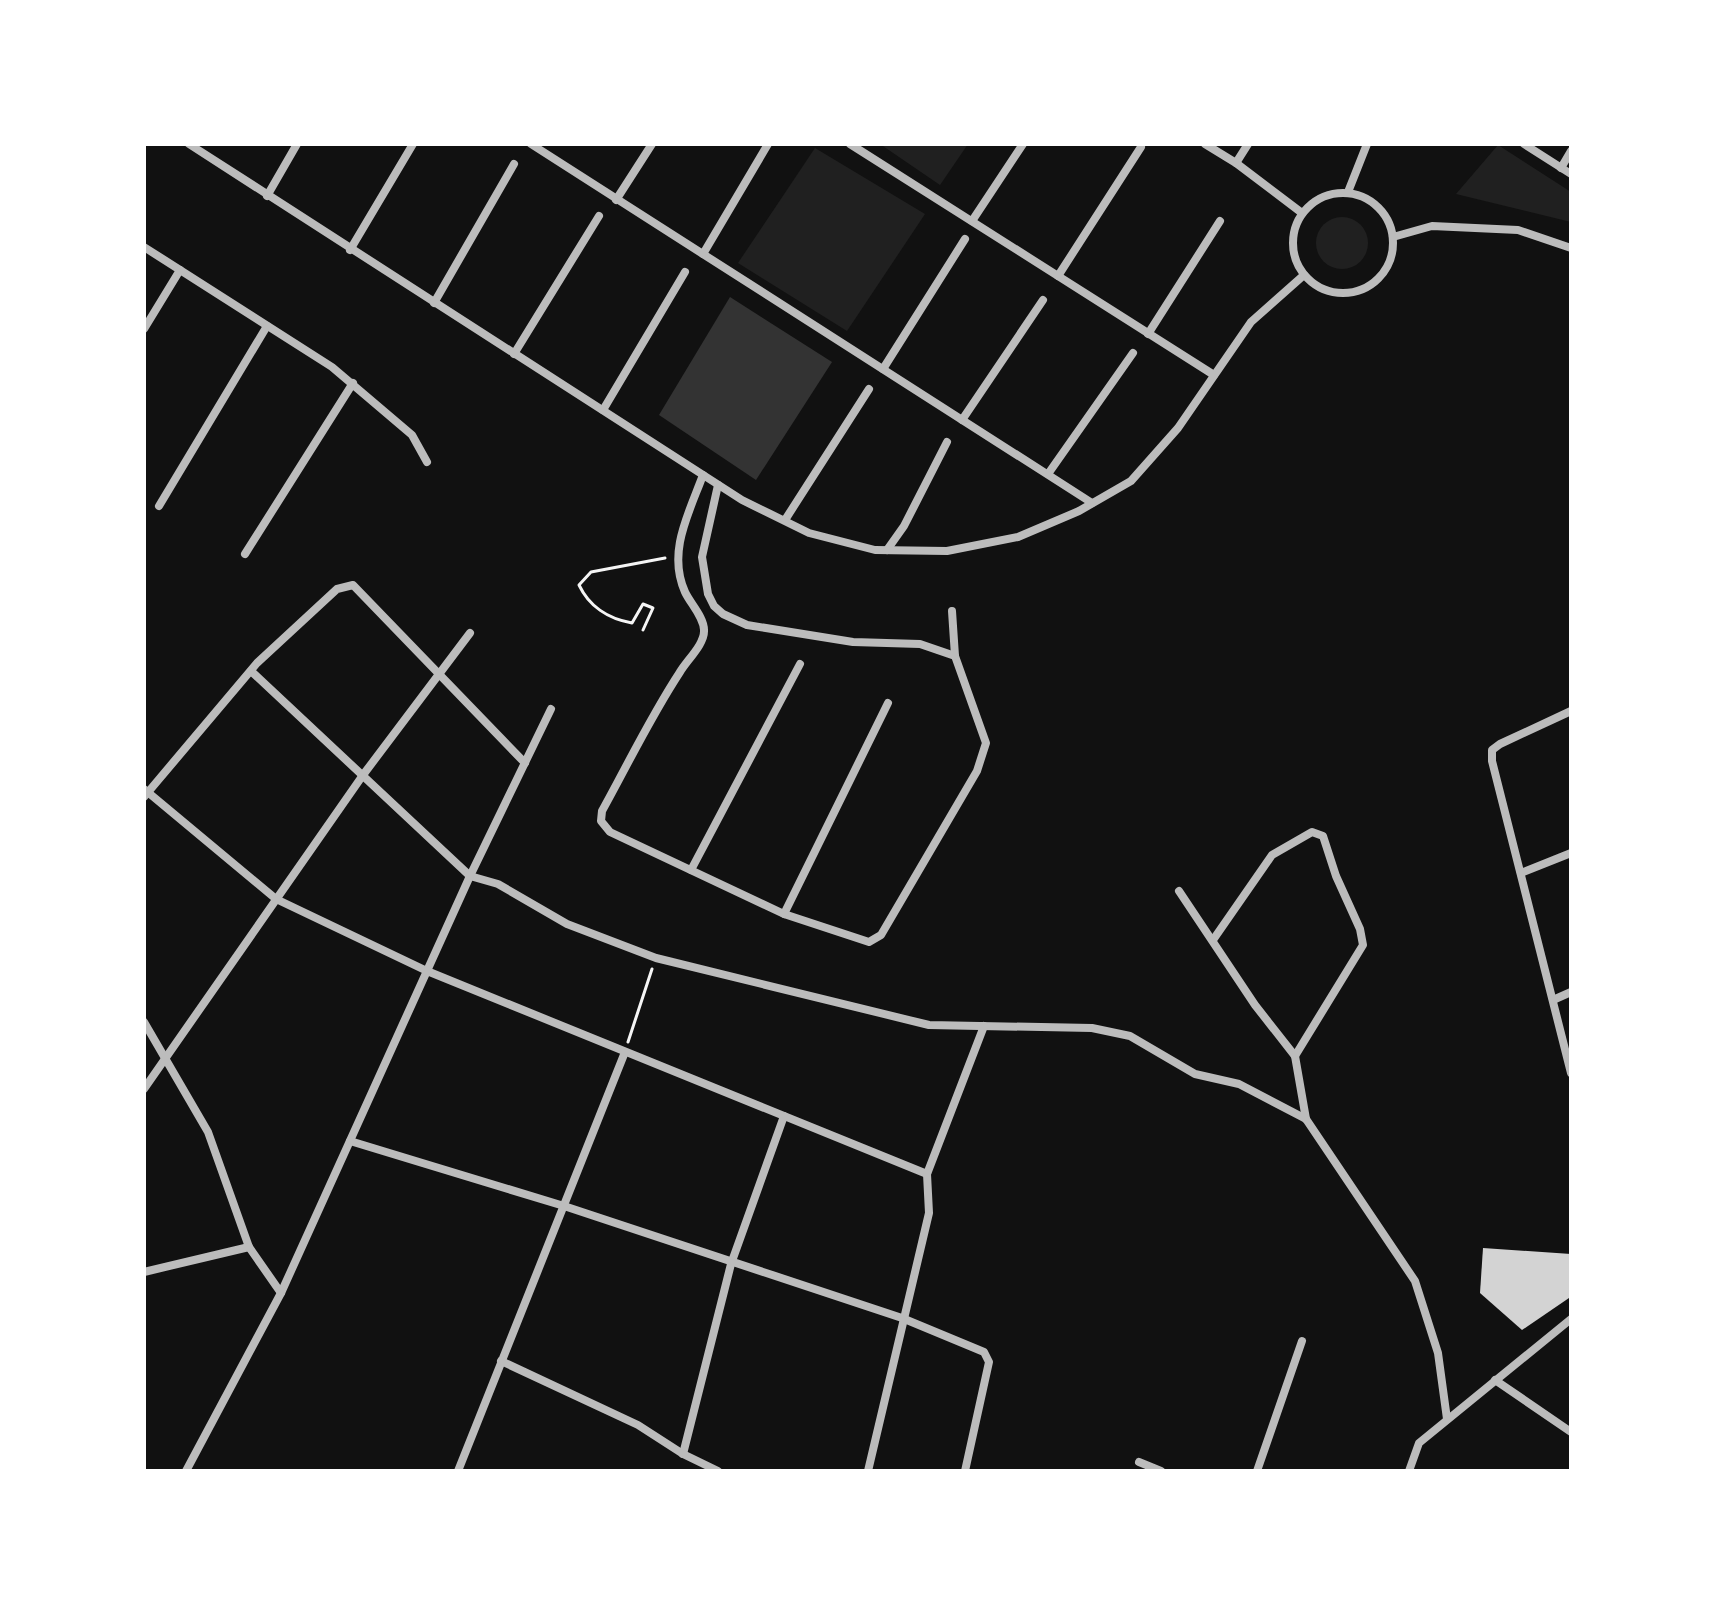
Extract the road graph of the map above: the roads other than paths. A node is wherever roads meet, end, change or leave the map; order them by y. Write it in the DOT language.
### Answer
graph roads {
  1 [pos="189,144"];
  2 [pos="297,144"];
  3 [pos="413,144"];
  4 [pos="652,144"];
  5 [pos="768,144"];
  6 [pos="850,144"];
  7 [pos="1023,144"];
  8 [pos="1205,144"];
  9 [pos="1248,144"];
  10 [pos="1367,144"];
  11 [pos="1524,144"];
  12 [pos="534,145"];
  13 [pos="1141,147"];
  14 [pos="1571,151"];
  15 [pos="1236,163"];
  16 [pos="514,164"];
  17 [pos="1561,168"];
  18 [pos="1571,174"];
  19 [pos="1348,192"];
  20 [pos="267,196"];
  21 [pos="616,200"];
  22 [pos="1302,213"];
  23 [pos="599,216"];
  24 [pos="972,221"];
  25 [pos="1220,221"];
  26 [pos="1393,237"];
  27 [pos="965,239"];
  28 [pos="144,247"];
  29 [pos="1571,248"];
  30 [pos="350,250"];
  31 [pos="703,254"];
  32 [pos="180,270"];
  33 [pos="685,272"];
  34 [pos="1304,275"];
  35 [pos="1058,276"];
  36 [pos="1043,300"];
  37 [pos="434,303"];
  38 [pos="267,326"];
  39 [pos="144,329"];
  40 [pos="1148,334"];
  41 [pos="1133,353"];
  42 [pos="514,354"];
  43 [pos="883,369"];
  44 [pos="1214,375"];
  45 [pos="353,383"];
  46 [pos="869,389"];
  47 [pos="603,410"];
  48 [pos="962,420"];
  49 [pos="947,442"];
  50 [pos="427,462"];
  51 [pos="1048,474"];
  52 [pos="703,475"];
  53 [pos="718,485"];
  54 [pos="1092,503"];
  55 [pos="159,506"];
  56 [pos="785,520"];
  57 [pos="887,550"];
  58 [pos="245,554"];
  59 [pos="952,611"];
  60 [pos="470,633"];
  61 [pos="955,656"];
  62 [pos="800,664"];
  63 [pos="251,671"];
  64 [pos="440,673"];
  65 [pos="888,703"];
  66 [pos="551,709"];
  67 [pos="1571,711"];
  68 [pos="525,763"];
  69 [pos="363,775"];
  70 [pos="145,793"];
  71 [pos="1571,853"];
  72 [pos="691,870"];
  73 [pos="1521,873"];
  74 [pos="470,876"];
  75 [pos="1179,891"];
  76 [pos="276,899"];
  77 [pos="784,914"];
  78 [pos="1213,940"];
  79 [pos="427,971"];
  80 [pos="1571,992"];
  81 [pos="1553,1000"];
  82 [pos="144,1022"];
  83 [pos="984,1026"];
  84 [pos="625,1052"];
  85 [pos="1295,1056"];
  86 [pos="166,1058"];
  87 [pos="1571,1073"];
  88 [pos="144,1089"];
  89 [pos="784,1116"];
  90 [pos="1306,1119"];
  91 [pos="350,1141"];
  92 [pos="927,1174"];
  93 [pos="564,1206"];
  94 [pos="249,1247"];
  95 [pos="731,1264"];
  96 [pos="144,1272"];
  97 [pos="281,1293"];
  98 [pos="902,1318"];
  99 [pos="1571,1319"];
  100 [pos="1302,1341"];
  101 [pos="501,1361"];
  102 [pos="1495,1380"];
  103 [pos="1447,1419"];
  104 [pos="1571,1432"];
  105 [pos="683,1454"];
  106 [pos="1139,1462"];
  107 [pos="186,1471"];
  108 [pos="458,1471"];
  109 [pos="718,1471"];
  110 [pos="868,1471"];
  111 [pos="965,1471"];
  112 [pos="1161,1471"];
  113 [pos="1257,1471"];
  114 [pos="1409,1471"];
  1 -- 20 [label="street"];
  2 -- 20 [label="street"];
  3 -- 30 [label="street"];
  4 -- 21 [label="street"];
  5 -- 31 [label="street"];
  6 -- 24 [label="street"];
  7 -- 24 [label="street"];
  8 -- 15 [label="street"];
  9 -- 15 [label="street"];
  10 -- 19 [label="street"];
  11 -- 17 [label="street"];
  12 -- 21 [label="street"];
  13 -- 35 [label="street"];
  14 -- 17 [label="street"];
  15 -- 22 [label="street"];
  16 -- 37 [label="street"];
  17 -- 18 [label="street"];
  19 -- 22 [label="street"];
  19 -- 26 [label="street"];
  20 -- 30 [label="street"];
  21 -- 31 [label="street"];
  22 -- 34 [label="street"];
  23 -- 42 [label="street"];
  24 -- 35 [label="street"];
  25 -- 40 [label="street"];
  26 -- 29 [label="street"];
  26 -- 34 [label="street"];
  27 -- 43 [label="street"];
  28 -- 32 [label="street"];
  30 -- 37 [label="street"];
  31 -- 43 [label="street"];
  32 -- 38 [label="street"];
  32 -- 39 [label="street"];
  33 -- 47 [label="street"];
  34 -- 44 [label="street"];
  35 -- 40 [label="street"];
  36 -- 48 [label="street"];
  37 -- 42 [label="street"];
  38 -- 45 [label="street"];
  38 -- 55 [label="street"];
  40 -- 44 [label="street"];
  41 -- 51 [label="street"];
  42 -- 47 [label="street"];
  43 -- 48 [label="street"];
  44 -- 54 [label="street"];
  45 -- 50 [label="street"];
  45 -- 58 [label="street"];
  46 -- 56 [label="street"];
  47 -- 52 [label="street"];
  48 -- 51 [label="street"];
  49 -- 57 [label="street"];
  51 -- 54 [label="street"];
  52 -- 53 [label="street"];
  52 -- 72 [label="street"];
  53 -- 56 [label="street"];
  53 -- 61 [label="street"];
  54 -- 57 [label="street"];
  56 -- 57 [label="street"];
  59 -- 61 [label="street"];
  60 -- 64 [label="street"];
  61 -- 77 [label="street"];
  62 -- 72 [label="street"];
  63 -- 64 [label="street"];
  63 -- 69 [label="street"];
  63 -- 70 [label="street"];
  64 -- 68 [label="street"];
  64 -- 69 [label="street"];
  65 -- 77 [label="street"];
  66 -- 68 [label="street"];
  67 -- 73 [label="street"];
  68 -- 74 [label="street"];
  69 -- 74 [label="street"];
  69 -- 76 [label="street"];
  70 -- 76 [label="street"];
  71 -- 73 [label="street"];
  72 -- 77 [label="street"];
  73 -- 81 [label="street"];
  74 -- 79 [label="street"];
  74 -- 83 [label="street"];
  75 -- 78 [label="street"];
  76 -- 79 [label="street"];
  76 -- 86 [label="street"];
  78 -- 85 [label="street"];
  78 -- 85 [label="street"];
  79 -- 84 [label="street"];
  79 -- 91 [label="street"];
  80 -- 81 [label="street"];
  81 -- 87 [label="street"];
  82 -- 86 [label="street"];
  83 -- 90 [label="street"];
  83 -- 92 [label="street"];
  84 -- 89 [label="street"];
  84 -- 93 [label="street"];
  85 -- 90 [label="street"];
  86 -- 88 [label="street"];
  86 -- 94 [label="street"];
  89 -- 92 [label="street"];
  89 -- 95 [label="street"];
  90 -- 103 [label="street"];
  91 -- 93 [label="street"];
  91 -- 97 [label="street"];
  92 -- 98 [label="street"];
  93 -- 95 [label="street"];
  93 -- 101 [label="street"];
  94 -- 96 [label="street"];
  94 -- 97 [label="street"];
  95 -- 98 [label="street"];
  95 -- 105 [label="street"];
  97 -- 107 [label="street"];
  98 -- 110 [label="street"];
  98 -- 111 [label="street"];
  99 -- 102 [label="street"];
  100 -- 113 [label="street"];
  101 -- 105 [label="street"];
  101 -- 108 [label="street"];
  102 -- 103 [label="street"];
  102 -- 104 [label="street"];
  103 -- 114 [label="street"];
  105 -- 109 [label="street"];
  106 -- 112 [label="street"];
}
